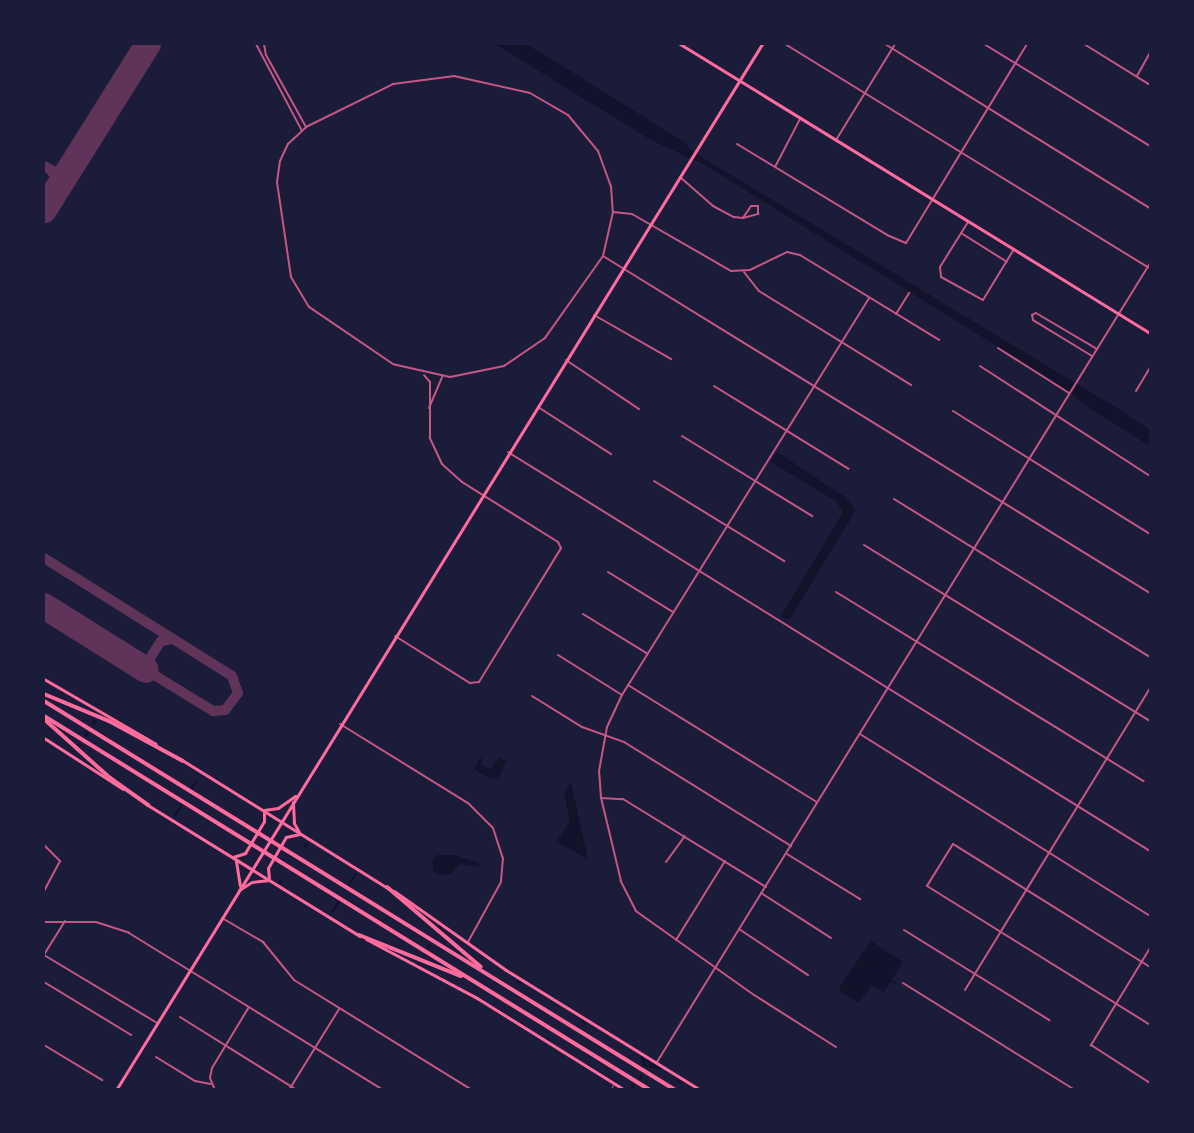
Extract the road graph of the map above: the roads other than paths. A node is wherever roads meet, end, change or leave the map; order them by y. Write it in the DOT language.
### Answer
graph roads {
  1 [pos="256,44"];
  2 [pos="264,44"];
  3 [pos="680,44"];
  4 [pos="762,44"];
  5 [pos="785,44"];
  6 [pos="885,44"];
  7 [pos="896,44"];
  8 [pos="984,44"];
  9 [pos="1027,44"];
  10 [pos="1084,44"];
  11 [pos="892,48"];
  12 [pos="1150,54"];
  13 [pos="1015,62"];
  14 [pos="1137,76"];
  15 [pos="740,80"];
  16 [pos="1150,85"];
  17 [pos="865,93"];
  18 [pos="988,107"];
  19 [pos="800,119"];
  20 [pos="306,128"];
  21 [pos="302,131"];
  22 [pos="836,140"];
  23 [pos="737,144"];
  24 [pos="1150,146"];
  25 [pos="960,152"];
  26 [pos="775,167"];
  27 [pos="680,177"];
  28 [pos="931,199"];
  29 [pos="1150,207"];
  30 [pos="613,212"];
  31 [pos="743,218"];
  32 [pos="968,222"];
  33 [pos="651,224"];
  34 [pos="961,233"];
  35 [pos="1014,249"];
  36 [pos="603,256"];
  37 [pos="1006,262"];
  38 [pos="1150,263"];
  39 [pos="1148,267"];
  40 [pos="624,268"];
  41 [pos="744,272"];
  42 [pos="909,294"];
  43 [pos="869,298"];
  44 [pos="896,314"];
  45 [pos="1119,314"];
  46 [pos="594,315"];
  47 [pos="1150,333"];
  48 [pos="939,340"];
  49 [pos="841,341"];
  50 [pos="998,348"];
  51 [pos="1097,349"];
  52 [pos="1093,356"];
  53 [pos="671,359"];
  54 [pos="566,360"];
  55 [pos="980,366"];
  56 [pos="1150,368"];
  57 [pos="423,374"];
  58 [pos="443,376"];
  59 [pos="814,385"];
  60 [pos="912,385"];
  61 [pos="714,386"];
  62 [pos="1136,391"];
  63 [pos="1069,393"];
  64 [pos="538,407"];
  65 [pos="429,408"];
  66 [pos="639,409"];
  67 [pos="953,411"];
  68 [pos="1055,417"];
  69 [pos="786,431"];
  70 [pos="682,436"];
  71 [pos="508,452"];
  72 [pos="611,454"];
  73 [pos="1029,459"];
  74 [pos="849,469"];
  75 [pos="1150,476"];
  76 [pos="755,480"];
  77 [pos="654,481"];
  78 [pos="482,494"];
  79 [pos="894,499"];
  80 [pos="1003,501"];
  81 [pos="812,516"];
  82 [pos="727,525"];
  83 [pos="1150,534"];
  84 [pos="864,545"];
  85 [pos="974,548"];
  86 [pos="784,561"];
  87 [pos="699,570"];
  88 [pos="608,572"];
  89 [pos="836,592"];
  90 [pos="1150,593"];
  91 [pos="945,595"];
  92 [pos="673,612"];
  93 [pos="583,614"];
  94 [pos="395,636"];
  95 [pos="917,642"];
  96 [pos="648,654"];
  97 [pos="558,655"];
  98 [pos="1150,657"];
  99 [pos="44,679"];
  100 [pos="628,685"];
  101 [pos="889,688"];
  102 [pos="1150,688"];
  103 [pos="44,694"];
  104 [pos="622,694"];
  105 [pos="532,696"];
  106 [pos="44,701"];
  107 [pos="1136,712"];
  108 [pos="44,717"];
  109 [pos="1150,721"];
  110 [pos="340,724"];
  111 [pos="605,733"];
  112 [pos="860,734"];
  113 [pos="44,738"];
  114 [pos="1107,759"];
  115 [pos="183,761"];
  116 [pos="1143,781"];
  117 [pos="297,795"];
  118 [pos="601,798"];
  119 [pos="294,801"];
  120 [pos="818,803"];
  121 [pos="148,805"];
  122 [pos="1078,806"];
  123 [pos="261,810"];
  124 [pos="280,821"];
  125 [pos="300,834"];
  126 [pos="685,836"];
  127 [pos="44,845"];
  128 [pos="792,846"];
  129 [pos="1150,851"];
  130 [pos="1050,853"];
  131 [pos="787,854"];
  132 [pos="234,858"];
  133 [pos="725,861"];
  134 [pos="666,862"];
  135 [pos="251,869"];
  136 [pos="271,881"];
  137 [pos="240,886"];
  138 [pos="387,887"];
  139 [pos="766,887"];
  140 [pos="1027,890"];
  141 [pos="44,891"];
  142 [pos="237,891"];
  143 [pos="761,893"];
  144 [pos="860,899"];
  145 [pos="1150,916"];
  146 [pos="221,918"];
  147 [pos="65,921"];
  148 [pos="44,922"];
  149 [pos="739,929"];
  150 [pos="904,930"];
  151 [pos="1001,932"];
  152 [pos="359,935"];
  153 [pos="831,938"];
  154 [pos="676,940"];
  155 [pos="468,942"];
  156 [pos="1150,948"];
  157 [pos="1142,962"];
  158 [pos="716,965"];
  159 [pos="1150,967"];
  160 [pos="189,970"];
  161 [pos="976,974"];
  162 [pos="808,975"];
  163 [pos="44,982"];
  164 [pos="903,983"];
  165 [pos="482,986"];
  166 [pos="511,989"];
  167 [pos="966,990"];
  168 [pos="1116,1004"];
  169 [pos="249,1007"];
  170 [pos="339,1009"];
  171 [pos="180,1017"];
  172 [pos="1049,1020"];
  173 [pos="156,1023"];
  174 [pos="1150,1025"];
  175 [pos="130,1035"];
  176 [pos="44,1045"];
  177 [pos="225,1045"];
  178 [pos="836,1047"];
  179 [pos="315,1048"];
  180 [pos="156,1057"];
  181 [pos="657,1063"];
  182 [pos="102,1080"];
  183 [pos="614,1083"];
  184 [pos="1150,1083"];
  185 [pos="211,1084"];
  186 [pos="290,1088"];
  187 [pos="117,1089"];
  188 [pos="215,1089"];
  189 [pos="297,1089"];
  190 [pos="383,1089"];
  191 [pos="470,1089"];
  192 [pos="610,1089"];
  193 [pos="625,1089"];
  194 [pos="650,1089"];
  195 [pos="675,1089"];
  196 [pos="700,1089"];
  197 [pos="1075,1089"];
  1 -- 21 [label="street"];
  2 -- 20 [label="street"];
  3 -- 15 [label="main road"];
  4 -- 15 [label="main road"];
  5 -- 17 [label="street"];
  6 -- 11 [label="street"];
  7 -- 11 [label="street"];
  8 -- 13 [label="street"];
  9 -- 13 [label="street"];
  10 -- 14 [label="street"];
  11 -- 17 [label="street"];
  11 -- 18 [label="street"];
  12 -- 14 [label="street"];
  13 -- 18 [label="street"];
  13 -- 24 [label="street"];
  14 -- 16 [label="street"];
  15 -- 19 [label="main road"];
  15 -- 27 [label="main road"];
  17 -- 22 [label="street"];
  17 -- 25 [label="street"];
  18 -- 25 [label="street"];
  18 -- 29 [label="street"];
  19 -- 22 [label="main road"];
  19 -- 26 [label="street"];
  20 -- 21 [label="street"];
  20 -- 30 [label="street"];
  21 -- 57 [label="street"];
  22 -- 28 [label="main road"];
  23 -- 26 [label="street"];
  25 -- 28 [label="street"];
  25 -- 39 [label="street"];
  26 -- 28 [label="street"];
  27 -- 31 [label="street"];
  27 -- 33 [label="main road"];
  28 -- 32 [label="main road"];
  30 -- 33 [label="street"];
  30 -- 36 [label="street"];
  31 -- 31 [label="street"];
  32 -- 34 [label="street"];
  32 -- 35 [label="main road"];
  33 -- 40 [label="main road"];
  33 -- 41 [label="street"];
  34 -- 37 [label="street"];
  34 -- 37 [label="street"];
  35 -- 37 [label="street"];
  35 -- 45 [label="main road"];
  36 -- 40 [label="street"];
  36 -- 58 [label="street"];
  38 -- 39 [label="street"];
  39 -- 45 [label="street"];
  40 -- 46 [label="main road"];
  40 -- 59 [label="street"];
  41 -- 43 [label="street"];
  41 -- 49 [label="street"];
  42 -- 44 [label="street"];
  43 -- 44 [label="street"];
  43 -- 49 [label="street"];
  44 -- 48 [label="street"];
  45 -- 47 [label="main road"];
  45 -- 51 [label="street"];
  46 -- 53 [label="street"];
  46 -- 54 [label="main road"];
  49 -- 59 [label="street"];
  49 -- 60 [label="street"];
  50 -- 63 [label="street"];
  51 -- 52 [label="street"];
  51 -- 52 [label="street"];
  52 -- 63 [label="street"];
  54 -- 64 [label="main road"];
  54 -- 66 [label="street"];
  55 -- 68 [label="street"];
  56 -- 62 [label="street"];
  57 -- 58 [label="street"];
  57 -- 65 [label="street"];
  58 -- 65 [label="street"];
  59 -- 69 [label="street"];
  59 -- 80 [label="street"];
  61 -- 69 [label="street"];
  63 -- 68 [label="street"];
  64 -- 71 [label="main road"];
  64 -- 72 [label="street"];
  65 -- 78 [label="street"];
  67 -- 73 [label="street"];
  68 -- 73 [label="street"];
  68 -- 75 [label="street"];
  69 -- 74 [label="street"];
  69 -- 76 [label="street"];
  70 -- 76 [label="street"];
  71 -- 78 [label="main road"];
  71 -- 87 [label="street"];
  73 -- 80 [label="street"];
  73 -- 83 [label="street"];
  76 -- 81 [label="street"];
  76 -- 82 [label="street"];
  77 -- 82 [label="street"];
  78 -- 94 [label="main road"];
  78 -- 94 [label="street"];
  79 -- 85 [label="street"];
  80 -- 85 [label="street"];
  80 -- 90 [label="street"];
  82 -- 86 [label="street"];
  82 -- 87 [label="street"];
  84 -- 91 [label="street"];
  85 -- 91 [label="street"];
  85 -- 98 [label="street"];
  87 -- 92 [label="street"];
  87 -- 101 [label="street"];
  88 -- 92 [label="street"];
  89 -- 95 [label="street"];
  91 -- 95 [label="street"];
  91 -- 107 [label="street"];
  92 -- 96 [label="street"];
  93 -- 96 [label="street"];
  94 -- 110 [label="main road"];
  95 -- 101 [label="street"];
  95 -- 114 [label="street"];
  96 -- 100 [label="street"];
  97 -- 104 [label="street"];
  99 -- 115 [label="main road"];
  100 -- 104 [label="street"];
  100 -- 120 [label="street"];
  101 -- 112 [label="street"];
  101 -- 122 [label="street"];
  102 -- 107 [label="street"];
  103 -- 115 [label="highway"];
  104 -- 111 [label="street"];
  105 -- 111 [label="street"];
  106 -- 166 [label="highway"];
  107 -- 109 [label="street"];
  107 -- 114 [label="street"];
  108 -- 121 [label="highway"];
  108 -- 165 [label="highway"];
  110 -- 117 [label="main road"];
  110 -- 155 [label="street"];
  111 -- 118 [label="street"];
  111 -- 128 [label="street"];
  112 -- 120 [label="street"];
  112 -- 130 [label="street"];
  113 -- 121 [label="main road"];
  114 -- 116 [label="street"];
  114 -- 122 [label="street"];
  115 -- 123 [label="main road"];
  117 -- 119 [label="main road"];
  117 -- 123 [label="main road"];
  118 -- 126 [label="street"];
  118 -- 154 [label="street"];
  119 -- 124 [label="main road"];
  119 -- 125 [label="main road"];
  120 -- 128 [label="street"];
  121 -- 132 [label="main road"];
  122 -- 129 [label="street"];
  122 -- 130 [label="street"];
  123 -- 124 [label="main road"];
  123 -- 132 [label="main road"];
  124 -- 125 [label="main road"];
  124 -- 135 [label="main road"];
  125 -- 136 [label="main road"];
  125 -- 138 [label="main road"];
  126 -- 133 [label="street"];
  126 -- 134 [label="street"];
  127 -- 141 [label="street"];
  128 -- 131 [label="street"];
  130 -- 140 [label="street"];
  130 -- 145 [label="street"];
  131 -- 139 [label="street"];
  131 -- 144 [label="street"];
  132 -- 135 [label="main road"];
  132 -- 137 [label="main road"];
  133 -- 139 [label="street"];
  133 -- 154 [label="street"];
  135 -- 136 [label="main road"];
  135 -- 137 [label="main road"];
  136 -- 142 [label="main road"];
  136 -- 152 [label="main road"];
  137 -- 142 [label="main road"];
  138 -- 155 [label="main road"];
  138 -- 166 [label="highway"];
  139 -- 143 [label="street"];
  140 -- 151 [label="street"];
  140 -- 151 [label="street"];
  140 -- 157 [label="street"];
  142 -- 146 [label="main road"];
  143 -- 149 [label="street"];
  143 -- 153 [label="street"];
  146 -- 160 [label="main road"];
  146 -- 170 [label="street"];
  147 -- 148 [label="street"];
  147 -- 160 [label="street"];
  147 -- 173 [label="street"];
  149 -- 158 [label="street"];
  149 -- 162 [label="street"];
  150 -- 161 [label="street"];
  151 -- 161 [label="street"];
  151 -- 168 [label="street"];
  152 -- 165 [label="highway"];
  152 -- 183 [label="main road"];
  154 -- 158 [label="street"];
  155 -- 181 [label="main road"];
  156 -- 157 [label="street"];
  157 -- 159 [label="street"];
  157 -- 168 [label="street"];
  158 -- 178 [label="street"];
  158 -- 181 [label="street"];
  160 -- 169 [label="street"];
  160 -- 173 [label="main road"];
  161 -- 167 [label="street"];
  161 -- 172 [label="street"];
  163 -- 175 [label="street"];
  164 -- 197 [label="street"];
  165 -- 194 [label="highway"];
  166 -- 195 [label="highway"];
  168 -- 174 [label="street"];
  168 -- 184 [label="street"];
  169 -- 177 [label="street"];
  169 -- 179 [label="street"];
  170 -- 179 [label="street"];
  170 -- 191 [label="street"];
  171 -- 177 [label="street"];
  173 -- 187 [label="main road"];
  176 -- 182 [label="street"];
  177 -- 185 [label="street"];
  177 -- 186 [label="street"];
  179 -- 186 [label="street"];
  179 -- 190 [label="street"];
  180 -- 185 [label="street"];
  181 -- 196 [label="main road"];
  183 -- 192 [label="lane"];
  183 -- 193 [label="main road"];
  185 -- 188 [label="street"];
  186 -- 189 [label="street"];
}
